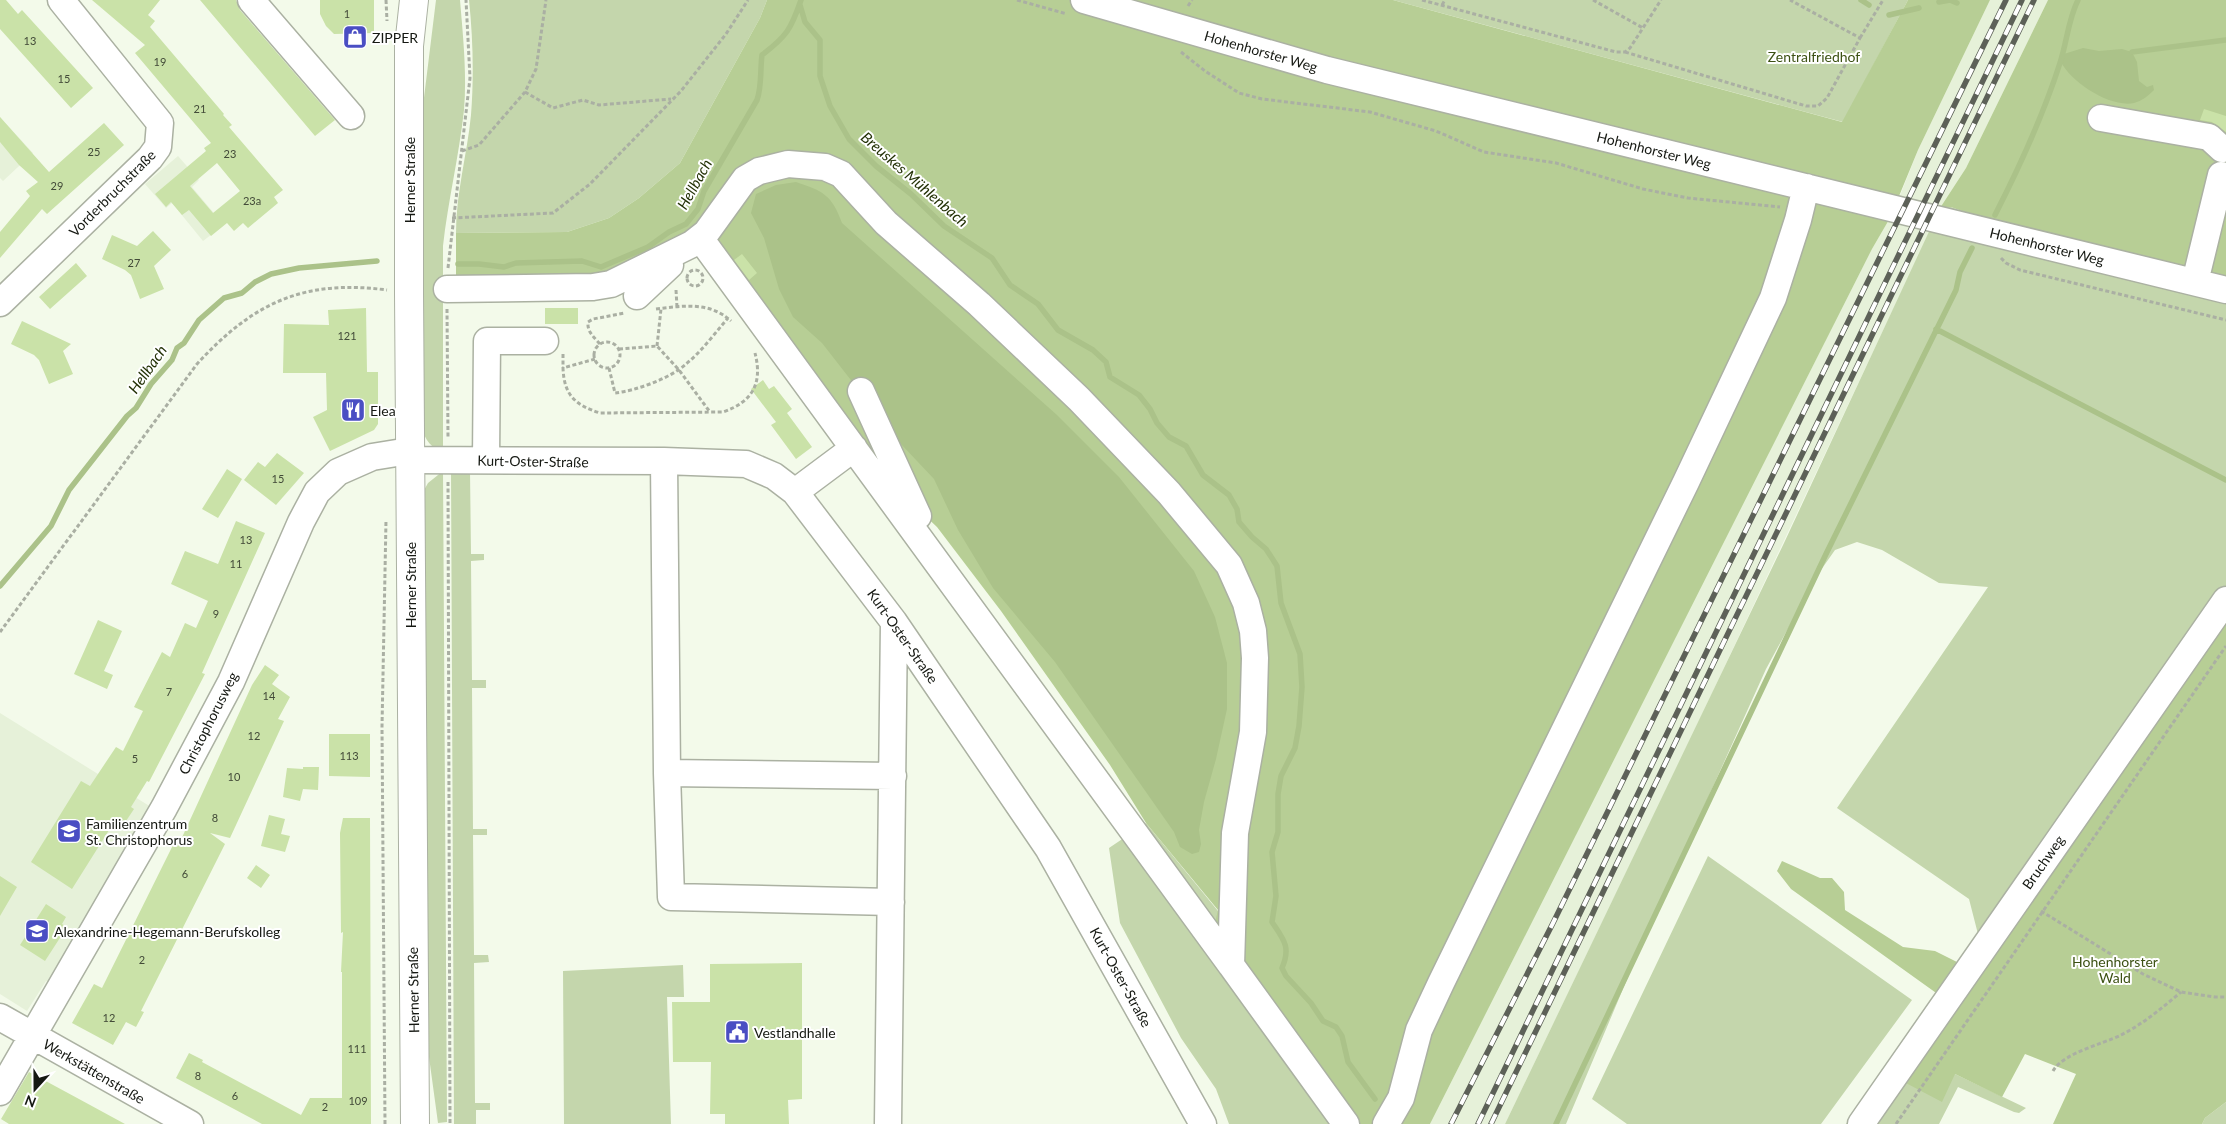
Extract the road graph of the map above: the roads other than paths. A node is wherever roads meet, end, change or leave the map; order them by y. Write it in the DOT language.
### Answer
graph roads {
  1 [pos="61,0"];
  2 [pos="251,0"];
  3 [pos="404,0"];
  4 [pos="414,0"];
  5 [pos="1079,8"];
  6 [pos="409,46"];
  7 [pos="352,116"];
  8 [pos="2101,118"];
  9 [pos="2224,149"];
  10 [pos="2223,175"];
  11 [pos="1804,198"];
  12 [pos="696,241"];
  13 [pos="2194,282"];
  14 [pos="447,289"];
  15 [pos="2226,290"];
  16 [pos="0,303"];
  17 [pos="641,306"];
  18 [pos="544,341"];
  19 [pos="861,391"];
  20 [pos="854,448"];
  21 [pos="409,456"];
  22 [pos="486,460"];
  23 [pos="664,462"];
  24 [pos="795,492"];
  25 [pos="940,565"];
  26 [pos="2226,600"];
  27 [pos="894,622"];
  28 [pos="667,773"];
  29 [pos="893,776"];
  30 [pos="892,902"];
  31 [pos="1231,965"];
  32 [pos="0,1016"];
  33 [pos="33,1036"];
  34 [pos="0,1092"];
  35 [pos="190,1124"];
  36 [pos="415,1124"];
  37 [pos="888,1124"];
  38 [pos="1203,1124"];
  39 [pos="1346,1124"];
  40 [pos="1386,1124"];
  41 [pos="1860,1124"];
  1 -- 16 [label="street, Vorderbruchstraße"];
  2 -- 7 [label="street"];
  3 -- 6 [label="main road, Herner Straße"];
  4 -- 6 [label="main road, Herner Straße"];
  5 -- 11 [label="street, Hohenhorster Weg"];
  6 -- 21 [label="main road, Herner Straße"];
  8 -- 9 [label="street"];
  9 -- 10 [label="street"];
  10 -- 13 [label="street"];
  11 -- 13 [label="street, Hohenhorster Weg"];
  11 -- 40 [label="street"];
  12 -- 14 [label="street"];
  12 -- 17 [label="street"];
  12 -- 20 [label="street"];
  12 -- 31 [label="street"];
  13 -- 15 [label="street, Hohenhorster Weg"];
  18 -- 22 [label="street"];
  19 -- 25 [label="street"];
  20 -- 24 [label="street"];
  20 -- 25 [label="street"];
  21 -- 22 [label="street, Kurt-Oster-Straße"];
  21 -- 33 [label="street, Christophorusweg"];
  21 -- 36 [label="main road, Herner Straße"];
  22 -- 23 [label="street, Kurt-Oster-Straße"];
  23 -- 24 [label="street, Kurt-Oster-Straße"];
  23 -- 28 [label="street"];
  24 -- 27 [label="street, Kurt-Oster-Straße"];
  25 -- 31 [label="street"];
  26 -- 41 [label="street, Bruchweg"];
  27 -- 29 [label="street"];
  27 -- 38 [label="street, Kurt-Oster-Straße"];
  28 -- 29 [label="street"];
  28 -- 30 [label="street"];
  29 -- 30 [label="street"];
  30 -- 37 [label="street"];
  31 -- 39 [label="street"];
  32 -- 33 [label="street, Werkstättenstraße"];
  33 -- 34 [label="street, Christophorusweg"];
  33 -- 35 [label="street, Werkstättenstraße"];
}
